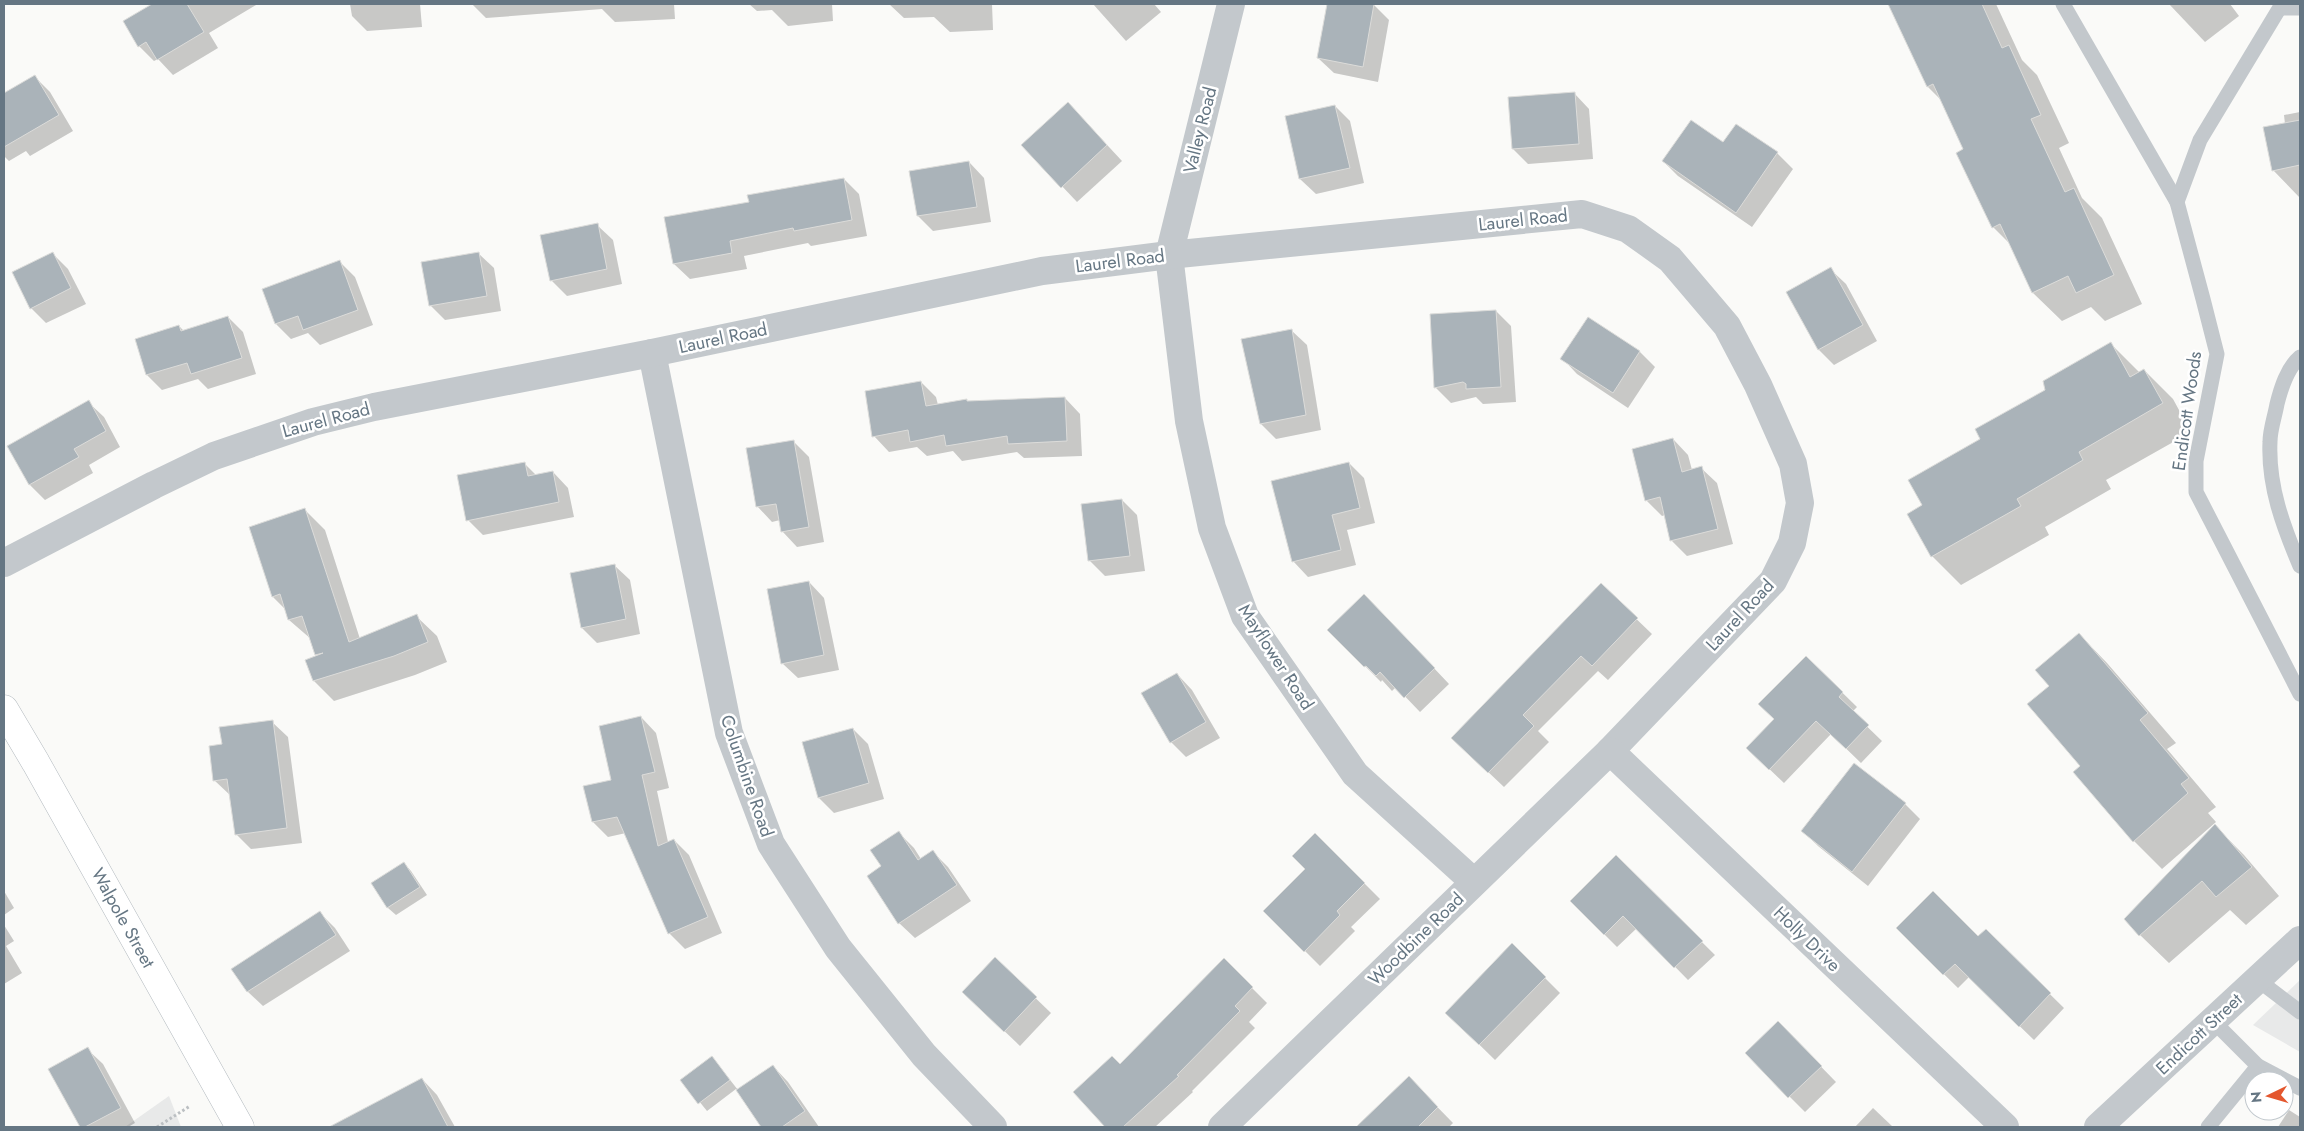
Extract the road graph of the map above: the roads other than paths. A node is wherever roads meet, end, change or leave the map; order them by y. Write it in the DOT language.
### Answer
graph roads {
  1 [pos="1230,4"];
  2 [pos="2063,4"];
  3 [pos="2282,6"];
  4 [pos="2300,8"];
  5 [pos="2177,202"];
  6 [pos="1168,255"];
  7 [pos="652,353"];
  8 [pos="2300,357"];
  9 [pos="4,563"];
  10 [pos="2300,566"];
  11 [pos="2300,694"];
  12 [pos="4,709"];
  13 [pos="1610,751"];
  14 [pos="1474,882"];
  15 [pos="2300,940"];
  16 [pos="2258,980"];
  17 [pos="2300,1012"];
  18 [pos="2213,1021"];
  19 [pos="2258,1066"];
  20 [pos="2300,1088"];
  21 [pos="240,1127"];
  22 [pos="993,1127"];
  23 [pos="1222,1127"];
  24 [pos="2005,1127"];
  25 [pos="2098,1127"];
  26 [pos="2208,1127"];
  1 -- 6 [label="street, Valley Road"];
  2 -- 5 [label="lane, Endicott Woods"];
  3 -- 4 [label="lane"];
  3 -- 5 [label="lane"];
  5 -- 11 [label="lane, Endicott Woods"];
  6 -- 7 [label="street, Laurel Road"];
  6 -- 13 [label="street, Laurel Road"];
  6 -- 14 [label="street, Mayflower Road"];
  7 -- 9 [label="street, Laurel Road"];
  7 -- 22 [label="street, Columbine Road"];
  8 -- 10 [label="lane"];
  12 -- 21 [label="main road, Walpole Street"];
  13 -- 14 [label="street, Woodbine Road"];
  13 -- 24 [label="street, Holly Drive"];
  14 -- 23 [label="street, Woodbine Road"];
  15 -- 16 [label="street, Endicott Street"];
  16 -- 17 [label="lane"];
  16 -- 18 [label="street, Endicott Street"];
  18 -- 19 [label="lane"];
  18 -- 25 [label="street, Endicott Street"];
  19 -- 20 [label="lane"];
  19 -- 26 [label="lane"];
}
